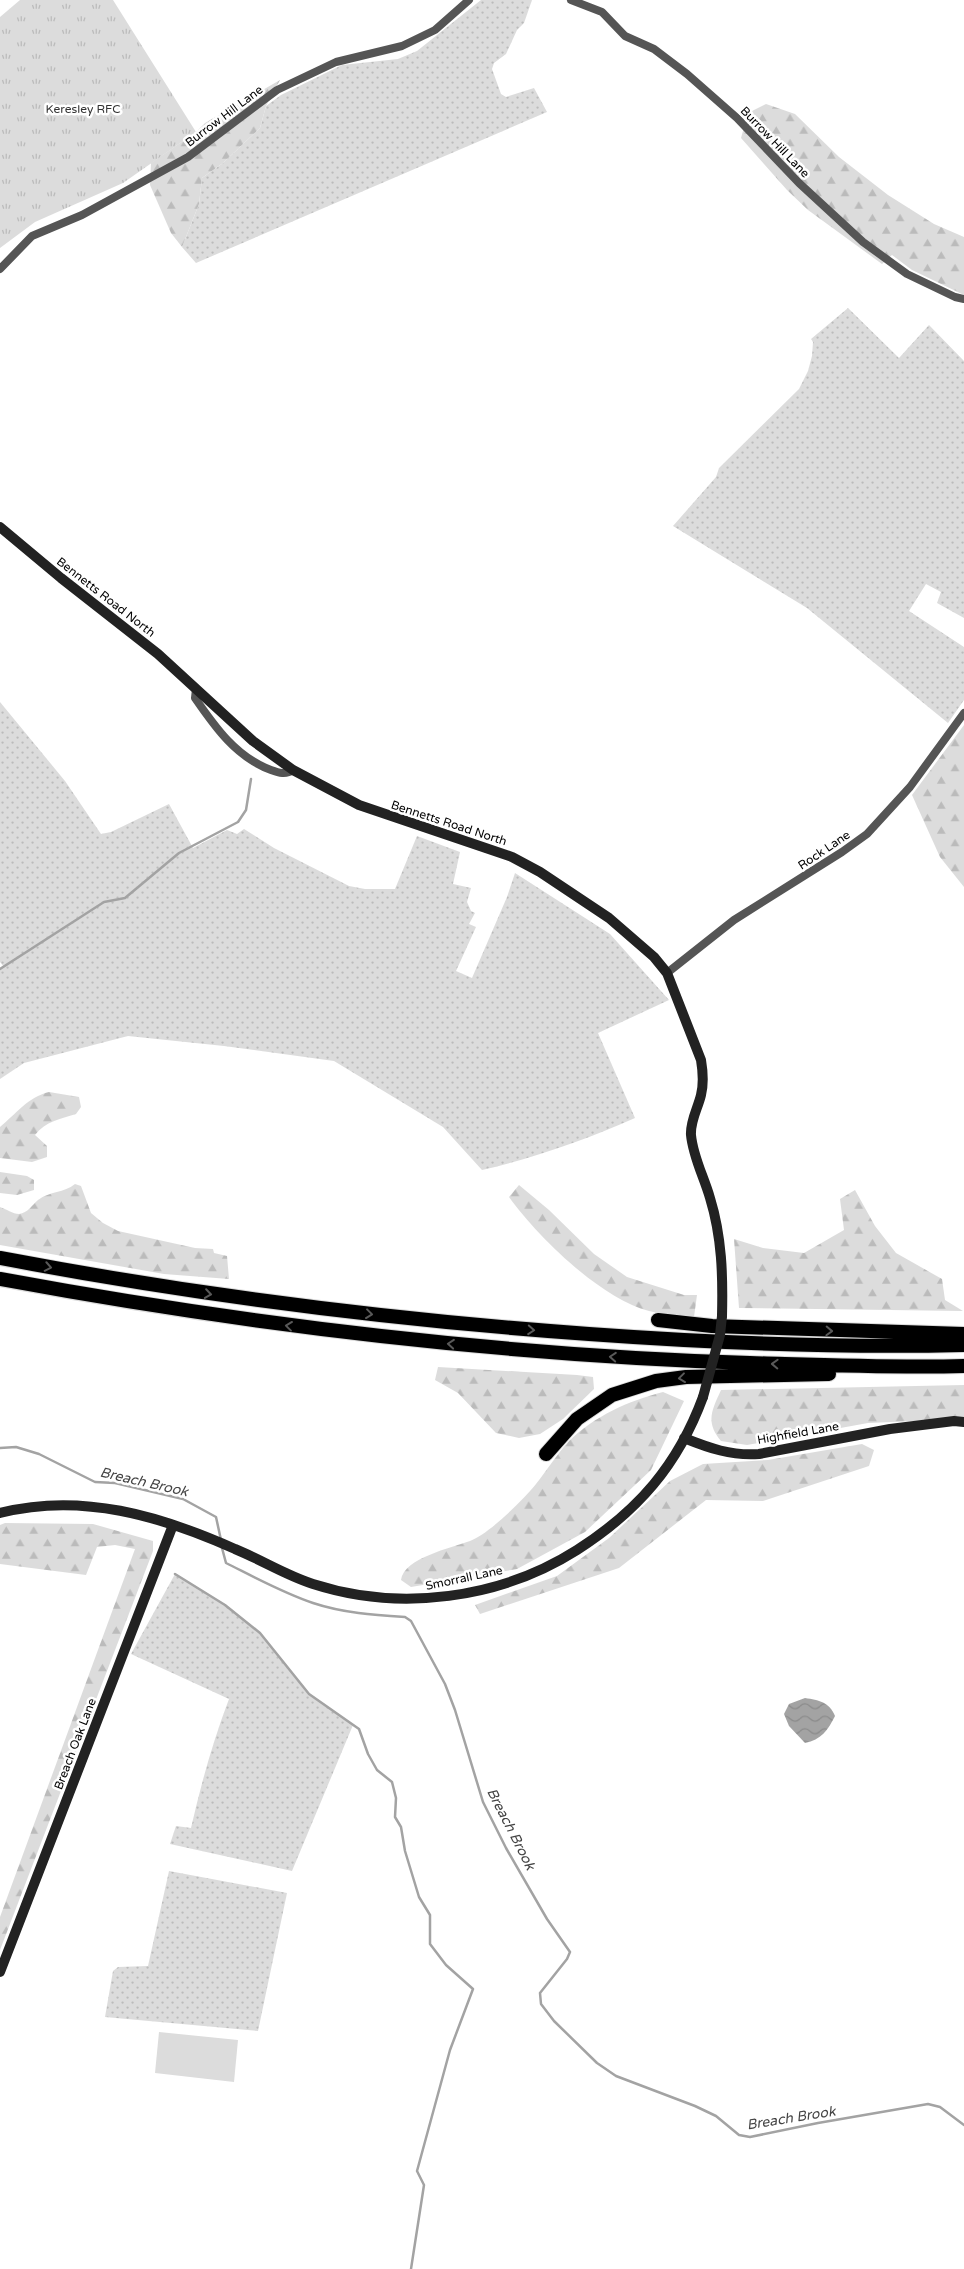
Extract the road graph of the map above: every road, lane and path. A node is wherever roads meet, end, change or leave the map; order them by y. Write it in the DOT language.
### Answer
graph roads {
  1 [pos="469,0"];
  2 [pos="571,0"];
  3 [pos="0,269"];
  4 [pos="964,299"];
  5 [pos="0,527"];
  6 [pos="196,689"];
  7 [pos="964,713"];
  8 [pos="293,770"];
  9 [pos="667,973"];
  10 [pos="0,1258"];
  11 [pos="0,1279"];
  12 [pos="658,1320"];
  13 [pos="964,1334"];
  14 [pos="964,1345"];
  15 [pos="961,1366"];
  16 [pos="964,1422"];
  17 [pos="684,1438"];
  18 [pos="546,1454"];
  19 [pos="0,1513"];
  20 [pos="174,1525"];
  21 [pos="0,1972"];
  1 -- 3 [label="street, Burrow Hill Lane"];
  2 -- 4 [label="street, Burrow Hill Lane"];
  5 -- 6 [label="street, Bennetts Road North"];
  6 -- 8 [label="street, Bennetts Road North"];
  6 -- 8 [label="street, Bennetts Road North"];
  7 -- 9 [label="street, Rock Lane"];
  8 -- 9 [label="street, Bennetts Road North"];
  9 -- 17 [label="street, Bennetts Road North, bridge"];
  10 -- 14 [label="highway, one-way"];
  15 -- 11 [label="highway, one-way"];
  12 -- 13 [label="highway, one-way"];
  15 -- 18 [label="highway, one-way"];
  16 -- 17 [label="street, Highfield Lane"];
  17 -- 20 [label="street, Smorrall Lane"];
  19 -- 20 [label="street, Smorrall Lane"];
  20 -- 21 [label="street, Breach Oak Lane"];
}
